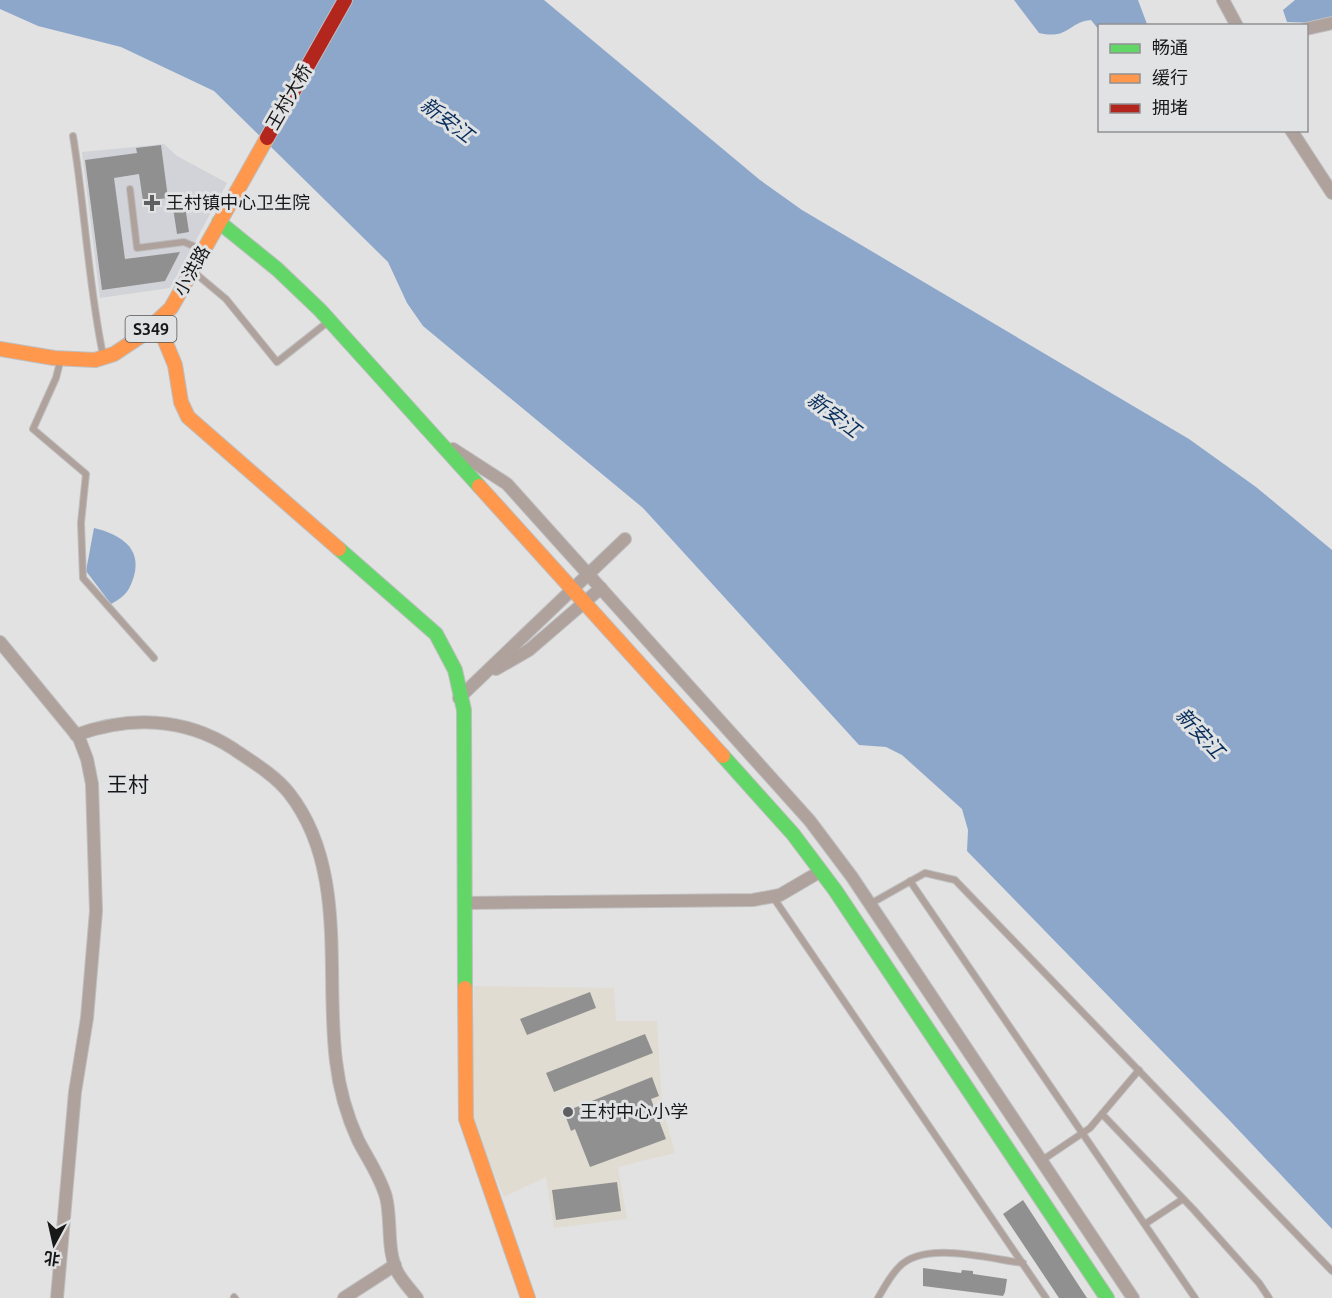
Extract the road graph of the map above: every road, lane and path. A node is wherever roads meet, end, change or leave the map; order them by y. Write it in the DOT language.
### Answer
graph roads {
  1 [pos="345,0"];
  2 [pos="1223,0"];
  3 [pos="1332,23"];
  4 [pos="1236,24"];
  5 [pos="1308,29"];
  6 [pos="1293,132"];
  7 [pos="74,135"];
  8 [pos="130,189"];
  9 [pos="1332,193"];
  10 [pos="234,194"];
  11 [pos="219,222"];
  12 [pos="203,250"];
  13 [pos="192,270"];
  14 [pos="330,321"];
  15 [pos="158,324"];
  16 [pos="0,349"];
  17 [pos="61,359"];
  18 [pos="104,359"];
  19 [pos="434,438"];
  20 [pos="625,539"];
  21 [pos="601,588"];
  22 [pos="585,602"];
  23 [pos="0,642"];
  24 [pos="154,658"];
  25 [pos="460,693"];
  26 [pos="76,735"];
  27 [pos="821,871"];
  28 [pos="910,881"];
  29 [pos="773,896"];
  30 [pos="466,903"];
  31 [pos="870,904"];
  32 [pos="1139,1070"];
  33 [pos="1102,1114"];
  34 [pos="1083,1133"];
  35 [pos="1041,1161"];
  36 [pos="1184,1198"];
  37 [pos="1145,1224"];
  38 [pos="1023,1263"];
  39 [pos="395,1265"];
  40 [pos="1332,1271"];
  41 [pos="57,1298"];
  42 [pos="344,1298"];
  43 [pos="417,1298"];
  44 [pos="528,1298"];
  45 [pos="878,1298"];
  46 [pos="1046,1298"];
  47 [pos="1107,1298"];
  48 [pos="1133,1298"];
  49 [pos="1196,1298"];
  50 [pos="1269,1298"];
  1 -- 10 [label="street, 王村大桥 / S349"];
  2 -- 4 [label="street"];
  3 -- 5 [label="street"];
  6 -- 9 [label="street"];
  7 -- 18 [label="lane"];
  8 -- 12 [label="lane"];
  10 -- 11 [label="street, 小洪路 / S349"];
  11 -- 12 [label="street, 小洪路 / S349"];
  11 -- 14 [label="street"];
  12 -- 13 [label="street, 小洪路 / S349"];
  13 -- 14 [label="lane"];
  13 -- 15 [label="street, 小洪路 / S349"];
  14 -- 19 [label="street"];
  15 -- 18 [label="street, 小洪路 / S349"];
  15 -- 25 [label="street"];
  16 -- 17 [label="street"];
  17 -- 18 [label="street"];
  17 -- 24 [label="lane"];
  19 -- 21 [label="street"];
  19 -- 22 [label="street"];
  20 -- 25 [label="street"];
  21 -- 22 [label="street"];
  21 -- 31 [label="street"];
  22 -- 25 [label="street"];
  22 -- 27 [label="street"];
  23 -- 26 [label="street"];
  25 -- 30 [label="street"];
  26 -- 39 [label="street"];
  26 -- 41 [label="street"];
  27 -- 29 [label="street"];
  27 -- 47 [label="street"];
  28 -- 31 [label="lane"];
  28 -- 32 [label="lane"];
  28 -- 34 [label="lane"];
  29 -- 30 [label="street"];
  29 -- 38 [label="lane"];
  30 -- 44 [label="street"];
  31 -- 35 [label="street"];
  32 -- 33 [label="lane"];
  32 -- 40 [label="lane"];
  33 -- 34 [label="lane"];
  33 -- 36 [label="lane"];
  34 -- 35 [label="lane"];
  34 -- 37 [label="lane"];
  35 -- 48 [label="street"];
  36 -- 37 [label="lane"];
  36 -- 50 [label="lane"];
  37 -- 49 [label="lane"];
  38 -- 45 [label="lane"];
  38 -- 46 [label="lane"];
  39 -- 42 [label="street"];
  39 -- 43 [label="street"];
}
